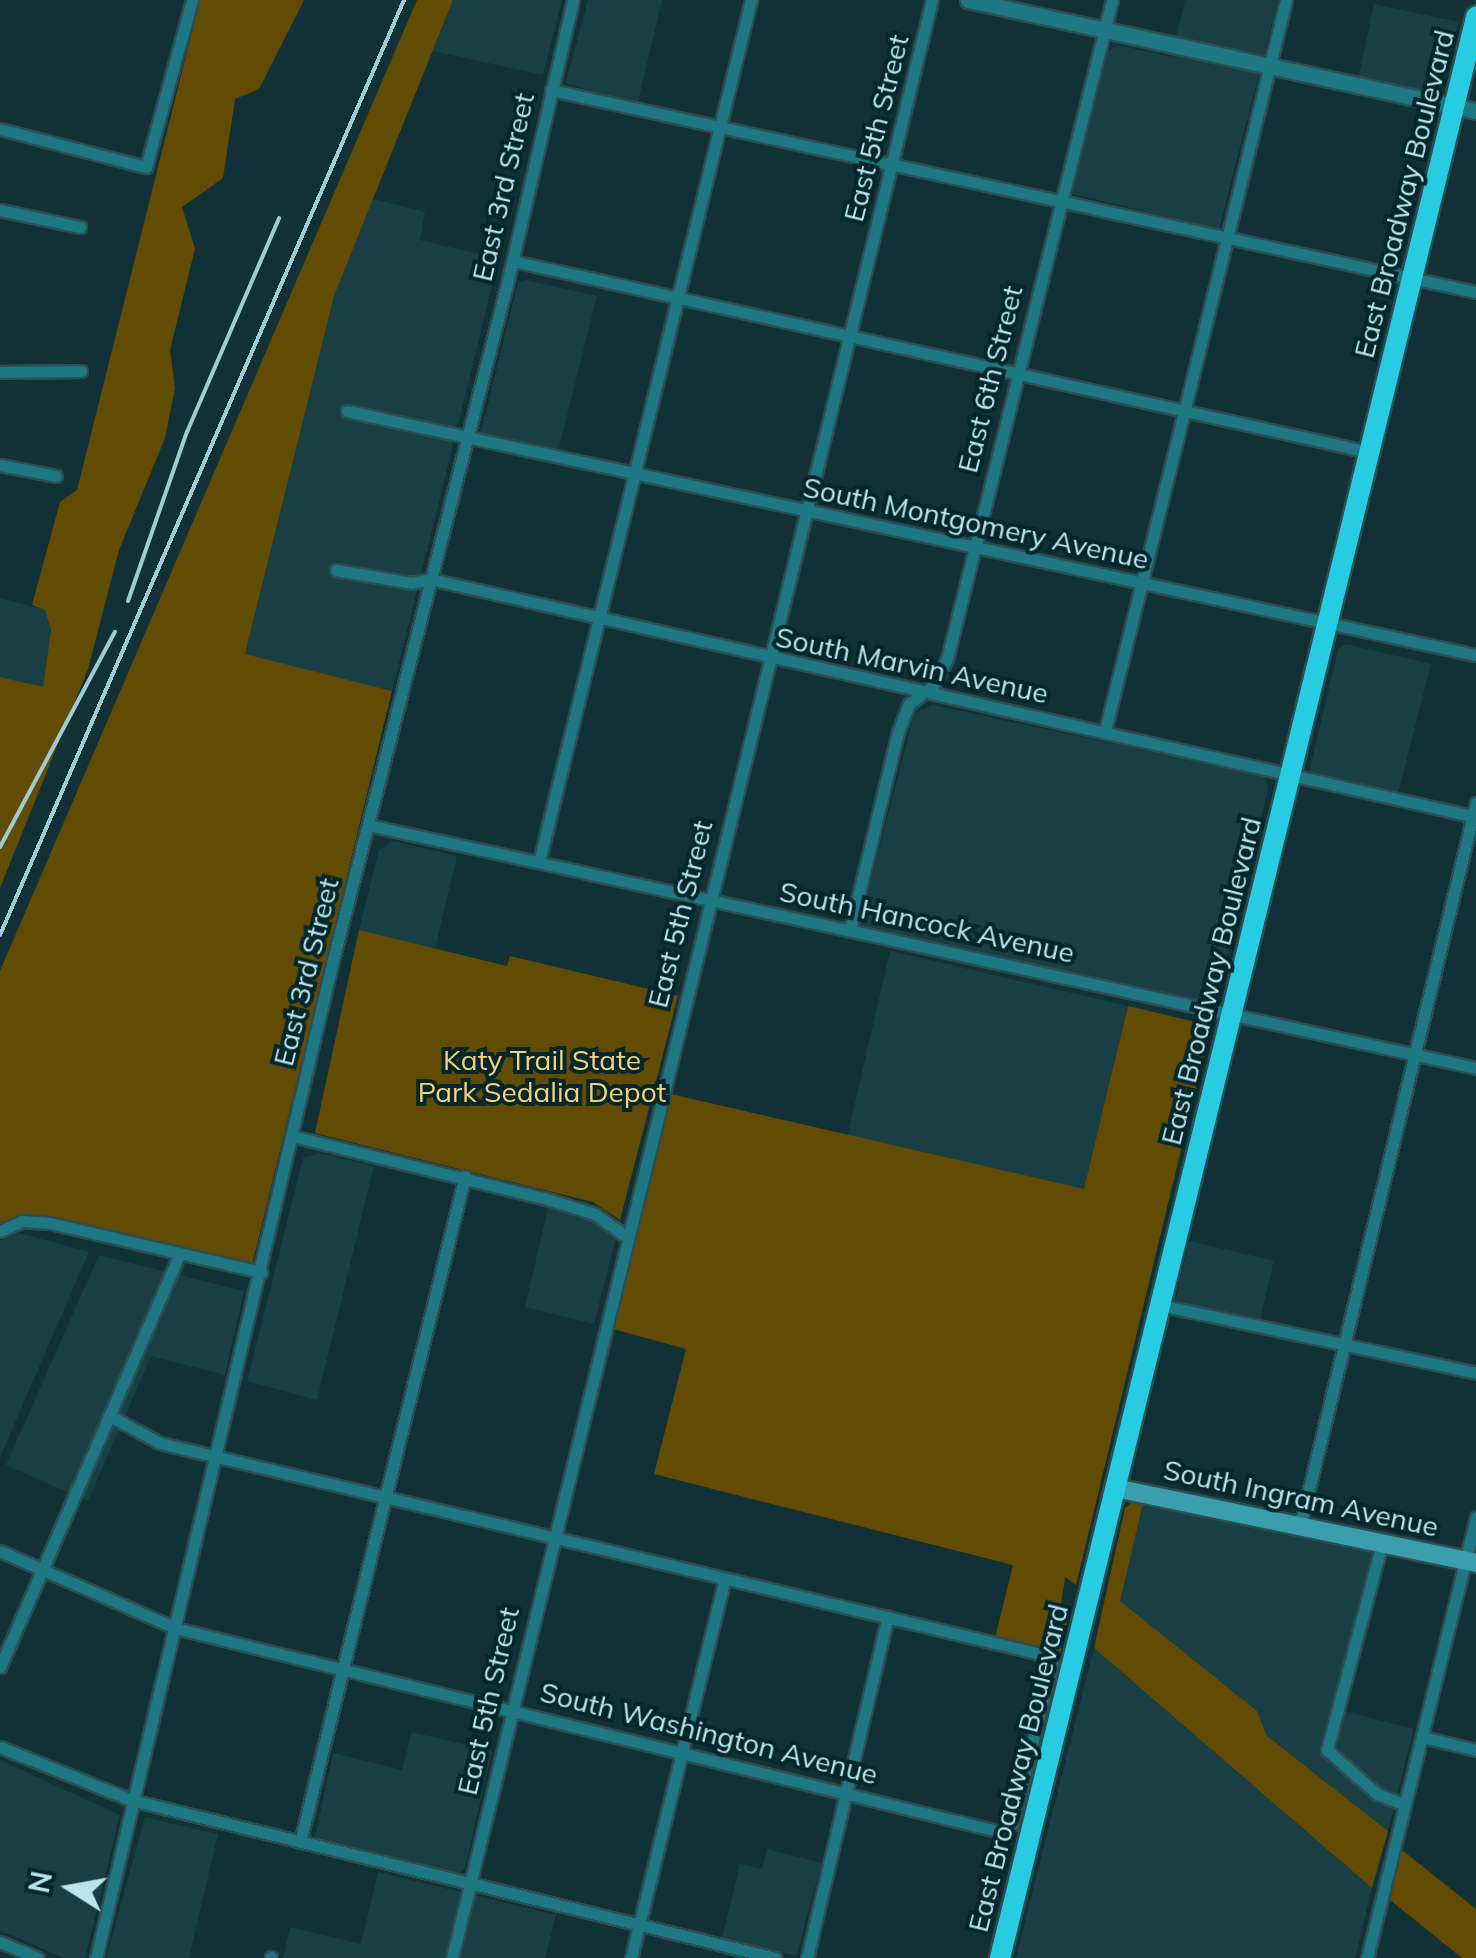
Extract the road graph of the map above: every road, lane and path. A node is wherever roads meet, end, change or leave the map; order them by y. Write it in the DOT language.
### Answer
graph roads {
  1 [pos="192,0"];
  2 [pos="573,0"];
  3 [pos="751,0"];
  4 [pos="932,0"];
  5 [pos="968,0"];
  6 [pos="1112,0"];
  7 [pos="1286,0"];
  8 [pos="1476,17"];
  9 [pos="1104,30"];
  10 [pos="1270,66"];
  11 [pos="551,90"];
  12 [pos="1454,106"];
  13 [pos="1476,111"];
  14 [pos="720,126"];
  15 [pos="0,129"];
  16 [pos="893,164"];
  17 [pos="1060,201"];
  18 [pos="0,210"];
  19 [pos="80,227"];
  20 [pos="1226,237"];
  21 [pos="513,261"];
  22 [pos="1412,278"];
  23 [pos="1476,292"];
  24 [pos="678,299"];
  25 [pos="852,336"];
  26 [pos="80,371"];
  27 [pos="0,372"];
  28 [pos="1018,373"];
  29 [pos="347,410"];
  30 [pos="1183,410"];
  31 [pos="466,438"];
  32 [pos="1369,452"];
  33 [pos="0,465"];
  34 [pos="635,474"];
  35 [pos="56,476"];
  36 [pos="809,512"];
  37 [pos="974,548"];
  38 [pos="336,570"];
  39 [pos="430,579"];
  40 [pos="1140,584"];
  41 [pos="600,620"];
  42 [pos="1326,626"];
  43 [pos="1476,656"];
  44 [pos="772,660"];
  45 [pos="920,692"];
  46 [pos="1105,731"];
  47 [pos="1290,776"];
  48 [pos="1475,812"];
  49 [pos="368,824"];
  50 [pos="539,862"];
  51 [pos="708,899"];
  52 [pos="850,930"];
  53 [pos="1230,1017"];
  54 [pos="1413,1055"];
  55 [pos="1476,1068"];
  56 [pos="292,1136"];
  57 [pos="464,1176"];
  58 [pos="0,1231"];
  59 [pos="625,1236"];
  60 [pos="180,1252"];
  61 [pos="261,1272"];
  62 [pos="1160,1305"];
  63 [pos="1344,1344"];
  64 [pos="1476,1373"];
  65 [pos="110,1416"];
  66 [pos="218,1457"];
  67 [pos="1115,1488"];
  68 [pos="387,1498"];
  69 [pos="1476,1517"];
  70 [pos="1300,1526"];
  71 [pos="553,1538"];
  72 [pos="1382,1543"];
  73 [pos="0,1551"];
  74 [pos="1471,1562"];
  75 [pos="43,1568"];
  76 [pos="724,1578"];
  77 [pos="888,1616"];
  78 [pos="175,1628"];
  79 [pos="345,1666"];
  80 [pos="0,1667"];
  81 [pos="512,1710"];
  82 [pos="1422,1737"];
  83 [pos="0,1746"];
  84 [pos="1476,1750"];
  85 [pos="680,1753"];
  86 [pos="846,1793"];
  87 [pos="131,1800"];
  88 [pos="1405,1805"];
  89 [pos="300,1842"];
  90 [pos="470,1884"];
  91 [pos="639,1925"];
  92 [pos="0,1942"];
  93 [pos="38,1958"];
  94 [pos="96,1958"];
  95 [pos="452,1958"];
  96 [pos="630,1958"];
  97 [pos="776,1958"];
  98 [pos="808,1958"];
  99 [pos="1000,1958"];
  100 [pos="1367,1958"];
  1 -- 15 [label="street"];
  2 -- 11 [label="street, East 3rd Street"];
  3 -- 14 [label="street"];
  4 -- 16 [label="street, East 5th Street"];
  5 -- 9 [label="street"];
  6 -- 9 [label="street, East 6th Street"];
  7 -- 10 [label="street"];
  8 -- 12 [label="highway, East Broadway Boulevard"];
  9 -- 10 [label="street"];
  9 -- 17 [label="street, East 6th Street"];
  10 -- 12 [label="street"];
  10 -- 20 [label="street"];
  11 -- 14 [label="street"];
  11 -- 21 [label="street, East 3rd Street"];
  12 -- 13 [label="street"];
  12 -- 22 [label="highway, East Broadway Boulevard"];
  14 -- 16 [label="street"];
  14 -- 24 [label="street"];
  16 -- 17 [label="street"];
  16 -- 25 [label="street, East 5th Street"];
  17 -- 20 [label="street"];
  17 -- 28 [label="street, East 6th Street"];
  18 -- 19 [label="street"];
  20 -- 22 [label="street"];
  20 -- 30 [label="street"];
  21 -- 24 [label="street"];
  21 -- 31 [label="street, East 3rd Street"];
  22 -- 23 [label="street"];
  22 -- 32 [label="highway, East Broadway Boulevard"];
  24 -- 25 [label="street"];
  24 -- 34 [label="street"];
  25 -- 28 [label="street"];
  25 -- 36 [label="street, East 5th Street"];
  26 -- 27 [label="street"];
  28 -- 30 [label="street"];
  28 -- 37 [label="street, East 6th Street"];
  29 -- 31 [label="street, South Montgomery Avenue"];
  30 -- 32 [label="street"];
  30 -- 40 [label="street"];
  31 -- 34 [label="street, South Montgomery Avenue"];
  31 -- 39 [label="street, East 3rd Street"];
  32 -- 42 [label="highway, East Broadway Boulevard"];
  33 -- 35 [label="street"];
  34 -- 36 [label="street, South Montgomery Avenue"];
  34 -- 41 [label="street"];
  36 -- 37 [label="street, South Montgomery Avenue"];
  36 -- 44 [label="street, East 5th Street"];
  37 -- 40 [label="street, South Montgomery Avenue"];
  37 -- 45 [label="street, East 6th Street"];
  38 -- 39 [label="street, South Marvin Avenue"];
  39 -- 41 [label="street, South Marvin Avenue"];
  39 -- 49 [label="street, East 3rd Street"];
  40 -- 42 [label="street, South Montgomery Avenue"];
  40 -- 46 [label="street"];
  41 -- 44 [label="street, South Marvin Avenue"];
  41 -- 50 [label="street"];
  42 -- 43 [label="street, South Montgomery Avenue"];
  42 -- 47 [label="highway, East Broadway Boulevard"];
  44 -- 45 [label="street, South Marvin Avenue"];
  44 -- 51 [label="street, East 5th Street"];
  45 -- 46 [label="street, South Marvin Avenue"];
  45 -- 52 [label="street, East 6th Street"];
  46 -- 47 [label="street, South Marvin Avenue"];
  47 -- 48 [label="street, South Marvin Avenue"];
  47 -- 53 [label="highway, East Broadway Boulevard"];
  48 -- 54 [label="street"];
  49 -- 50 [label="street, South Hancock Avenue"];
  49 -- 56 [label="street, East 3rd Street"];
  50 -- 51 [label="street, South Hancock Avenue"];
  51 -- 52 [label="street, South Hancock Avenue"];
  51 -- 59 [label="street, East 5th Street"];
  52 -- 53 [label="street, South Hancock Avenue"];
  53 -- 54 [label="street, South Hancock Avenue"];
  53 -- 62 [label="highway, East Broadway Boulevard"];
  54 -- 55 [label="street, South Hancock Avenue"];
  54 -- 63 [label="street"];
  56 -- 57 [label="street"];
  56 -- 61 [label="street, East 3rd Street"];
  57 -- 59 [label="street"];
  57 -- 68 [label="street"];
  58 -- 60 [label="street"];
  59 -- 71 [label="street, East 5th Street"];
  60 -- 61 [label="street"];
  60 -- 65 [label="street"];
  61 -- 66 [label="street, East 3rd Street"];
  62 -- 63 [label="street"];
  62 -- 67 [label="highway, East Broadway Boulevard"];
  63 -- 64 [label="street"];
  63 -- 70 [label="street"];
  65 -- 66 [label="street"];
  65 -- 75 [label="street"];
  66 -- 68 [label="street"];
  66 -- 78 [label="street, East 3rd Street"];
  67 -- 70 [label="main road, South Ingram Avenue"];
  67 -- 99 [label="highway, East Broadway Boulevard"];
  68 -- 71 [label="street"];
  68 -- 79 [label="street"];
  69 -- 74 [label="street"];
  70 -- 72 [label="main road, South Ingram Avenue"];
  71 -- 76 [label="street"];
  71 -- 81 [label="street, East 5th Street"];
  72 -- 74 [label="main road, South Ingram Avenue"];
  72 -- 88 [label="street"];
  73 -- 75 [label="street, South Washington Avenue"];
  74 -- 82 [label="street"];
  75 -- 78 [label="street, South Washington Avenue"];
  75 -- 80 [label="street"];
  76 -- 77 [label="street"];
  76 -- 85 [label="street"];
  77 -- 86 [label="street"];
  77 -- 86 [label="street, South Washington Avenue"];
  78 -- 79 [label="street, South Washington Avenue"];
  78 -- 87 [label="street, East 3rd Street"];
  79 -- 81 [label="street, South Washington Avenue"];
  79 -- 89 [label="street"];
  81 -- 85 [label="street, South Washington Avenue"];
  81 -- 90 [label="street, East 5th Street"];
  82 -- 84 [label="street"];
  82 -- 88 [label="street"];
  83 -- 87 [label="street"];
  85 -- 86 [label="street, South Washington Avenue"];
  85 -- 91 [label="street"];
  86 -- 98 [label="street"];
  87 -- 89 [label="street"];
  87 -- 94 [label="street, East 3rd Street"];
  88 -- 100 [label="street"];
  89 -- 90 [label="street"];
  90 -- 91 [label="street"];
  90 -- 95 [label="street, East 5th Street"];
  91 -- 96 [label="street"];
  91 -- 97 [label="street"];
  92 -- 93 [label="street"];
}
